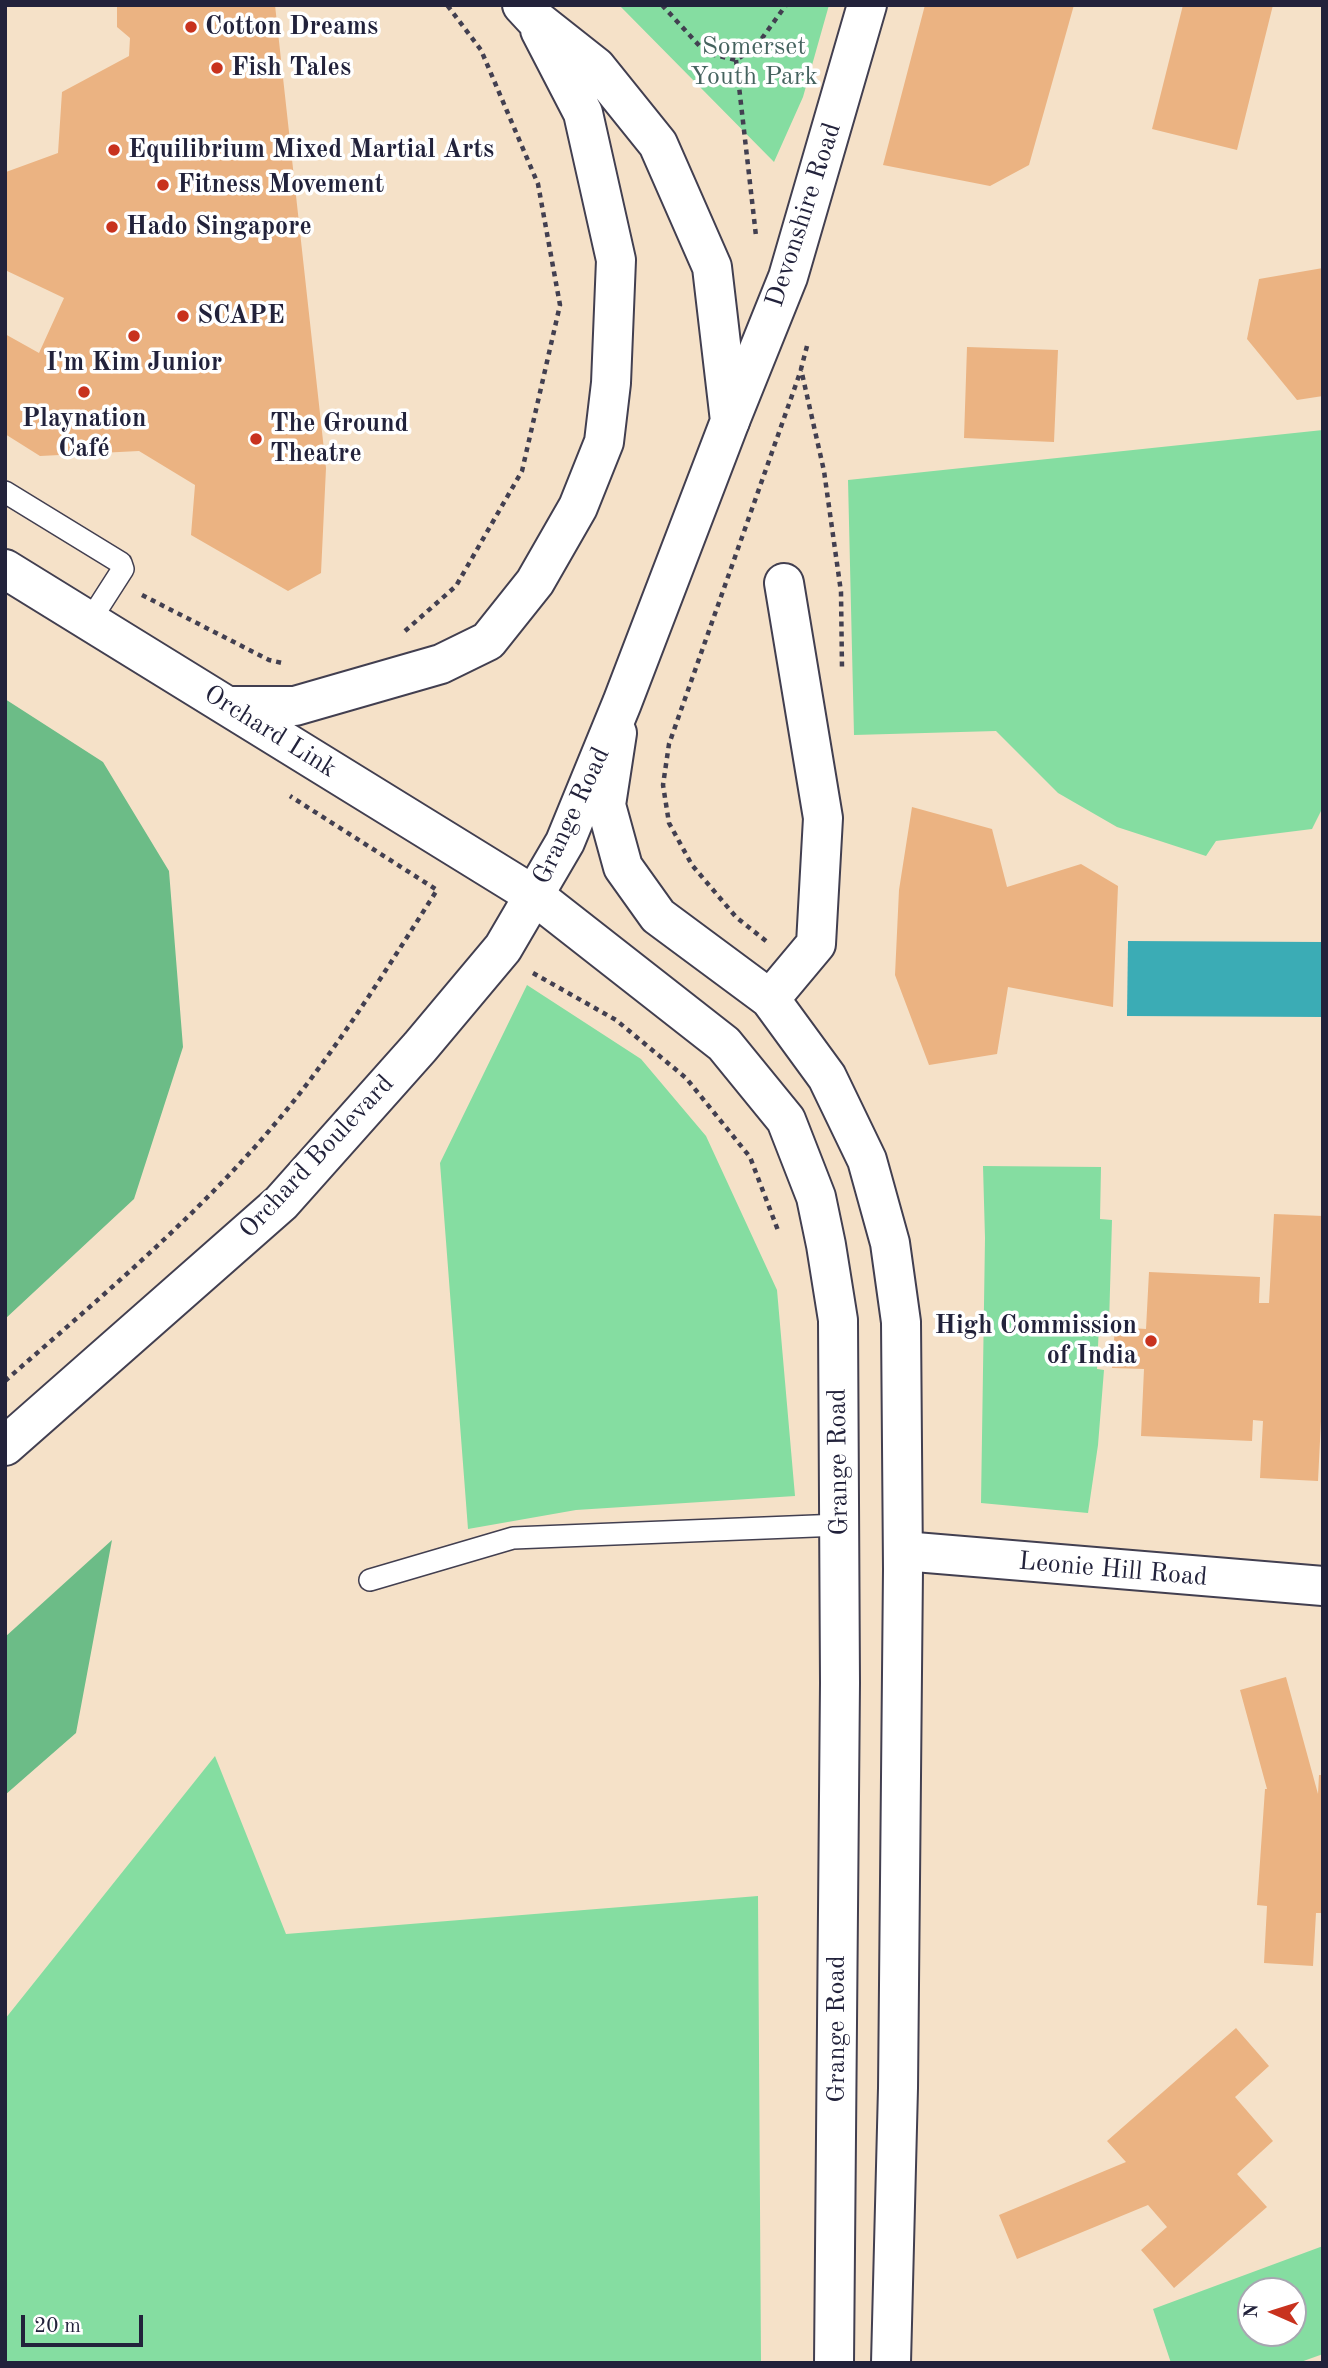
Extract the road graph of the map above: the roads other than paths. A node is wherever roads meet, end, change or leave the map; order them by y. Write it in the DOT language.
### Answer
graph roads {
  1 [pos="867,5"];
  2 [pos="528,12"];
  3 [pos="730,421"];
  4 [pos="5,492"];
  5 [pos="5,569"];
  6 [pos="784,583"];
  7 [pos="89,622"];
  8 [pos="622,703"];
  9 [pos="229,706"];
  10 [pos="535,896"];
  11 [pos="770,999"];
  12 [pos="5,1446"];
  13 [pos="840,1525"];
  14 [pos="903,1551"];
  15 [pos="370,1580"];
  16 [pos="1323,1586"];
  17 [pos="834,2363"];
  18 [pos="891,2363"];
  1 -- 3 [label="main road, Devonshire Road"];
  2 -- 3 [label="main road, Grange Road"];
  2 -- 9 [label="main road"];
  3 -- 8 [label="main road, Grange Road"];
  4 -- 7 [label="lane"];
  5 -- 7 [label="main road, Orchard Link"];
  6 -- 11 [label="main road"];
  7 -- 9 [label="main road, Orchard Link"];
  8 -- 10 [label="main road, Grange Road"];
  8 -- 11 [label="main road, Grange Road"];
  9 -- 10 [label="main road, Orchard Link"];
  10 -- 12 [label="main road, Orchard Boulevard"];
  10 -- 13 [label="main road, Grange Road"];
  11 -- 14 [label="main road, Grange Road"];
  13 -- 15 [label="lane"];
  13 -- 17 [label="main road, Grange Road"];
  14 -- 16 [label="main road, Leonie Hill Road"];
  14 -- 18 [label="main road, Grange Road"];
}
